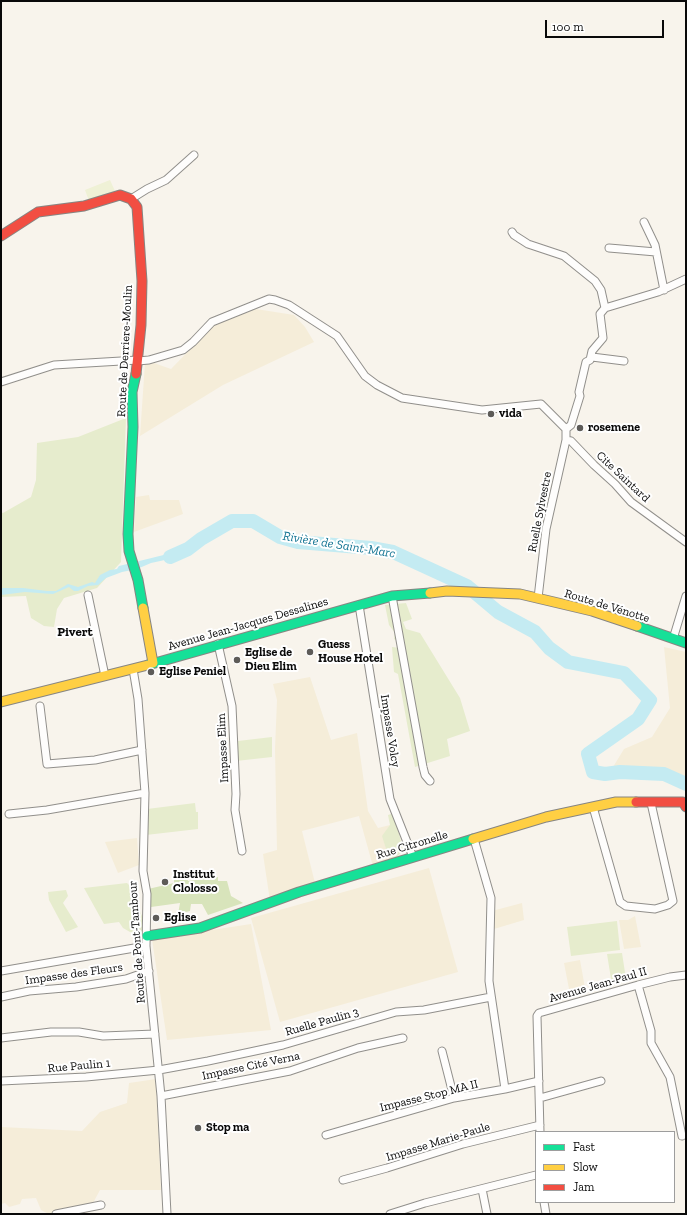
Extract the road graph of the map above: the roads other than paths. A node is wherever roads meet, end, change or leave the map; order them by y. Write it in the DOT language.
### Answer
graph roads {
  1 [pos="194,155"];
  2 [pos="131,199"];
  3 [pos="644,222"];
  4 [pos="512,232"];
  5 [pos="1,236"];
  6 [pos="609,248"];
  7 [pos="656,252"];
  8 [pos="686,279"];
  9 [pos="664,290"];
  10 [pos="605,308"];
  11 [pos="592,357"];
  12 [pos="138,360"];
  13 [pos="624,361"];
  14 [pos="1,382"];
  15 [pos="566,429"];
  16 [pos="566,440"];
  17 [pos="686,542"];
  18 [pos="520,594"];
  19 [pos="88,595"];
  20 [pos="392,596"];
  21 [pos="686,596"];
  22 [pos="538,598"];
  23 [pos="359,605"];
  24 [pos="673,639"];
  25 [pos="686,643"];
  26 [pos="218,644"];
  27 [pos="153,663"];
  28 [pos="133,669"];
  29 [pos="105,676"];
  30 [pos="1,702"];
  31 [pos="40,706"];
  32 [pos="142,750"];
  33 [pos="430,781"];
  34 [pos="145,793"];
  35 [pos="651,803"];
  36 [pos="592,807"];
  37 [pos="686,807"];
  38 [pos="9,814"];
  39 [pos="474,839"];
  40 [pos="242,851"];
  41 [pos="414,857"];
  42 [pos="147,936"];
  43 [pos="146,946"];
  44 [pos="149,970"];
  45 [pos="1,971"];
  46 [pos="686,975"];
  47 [pos="638,985"];
  48 [pos="1,996"];
  49 [pos="491,997"];
  50 [pos="155,1034"];
  51 [pos="1,1038"];
  52 [pos="403,1038"];
  53 [pos="442,1051"];
  54 [pos="159,1070"];
  55 [pos="539,1081"];
  56 [pos="601,1081"];
  57 [pos="1,1082"];
  58 [pos="505,1089"];
  59 [pos="161,1096"];
  60 [pos="454,1098"];
  61 [pos="540,1098"];
  62 [pos="540,1129"];
  63 [pos="326,1135"];
  64 [pos="684,1135"];
  65 [pos="535,1175"];
  66 [pos="343,1180"];
  67 [pos="482,1189"];
  68 [pos="544,1203"];
  69 [pos="101,1205"];
  70 [pos="56,1214"];
  71 [pos="167,1214"];
  72 [pos="390,1214"];
  73 [pos="487,1214"];
  74 [pos="546,1214"];
  1 -- 2 [label="street"];
  2 -- 5 [label="street"];
  2 -- 12 [label="street, Route de Derriere-Moulin"];
  3 -- 7 [label="street"];
  4 -- 10 [label="street"];
  6 -- 7 [label="street"];
  7 -- 9 [label="street"];
  8 -- 9 [label="street"];
  9 -- 10 [label="street"];
  10 -- 11 [label="street"];
  11 -- 13 [label="street"];
  11 -- 15 [label="street"];
  12 -- 14 [label="street"];
  12 -- 15 [label="street"];
  12 -- 27 [label="street, Route de Derriere-Moulin"];
  15 -- 16 [label="street, Ruelle Sylvestre"];
  16 -- 17 [label="street, Cite Saintard"];
  16 -- 22 [label="street, Ruelle Sylvestre"];
  18 -- 20 [label="street, Avenue Jean-Jacques Dessalines"];
  18 -- 22 [label="street, Route de Vénotte"];
  19 -- 29 [label="street"];
  20 -- 23 [label="street, Avenue Jean-Jacques Dessalines"];
  20 -- 33 [label="street"];
  21 -- 24 [label="street"];
  22 -- 24 [label="street, Route de Vénotte"];
  23 -- 26 [label="street, Avenue Jean-Jacques Dessalines"];
  23 -- 41 [label="street, Impasse Volcy"];
  24 -- 25 [label="street, Route de Vénotte"];
  26 -- 27 [label="street, Avenue Jean-Jacques Dessalines"];
  26 -- 40 [label="street, Impasse Elim"];
  27 -- 28 [label="street, Avenue Jean-Jacques Dessalines"];
  28 -- 29 [label="street, Avenue Jean-Jacques Dessalines"];
  28 -- 32 [label="street, Route de Pont-Tambour"];
  29 -- 30 [label="street, Avenue Jean-Jacques Dessalines"];
  31 -- 32 [label="street"];
  32 -- 34 [label="street, Route de Pont-Tambour"];
  34 -- 38 [label="street"];
  34 -- 42 [label="street, Route de Pont-Tambour"];
  35 -- 36 [label="street, Rue Citronelle"];
  35 -- 36 [label="street"];
  35 -- 37 [label="street, Rue Citronelle"];
  36 -- 39 [label="street, Rue Citronelle"];
  39 -- 41 [label="street, Rue Citronelle"];
  39 -- 49 [label="street"];
  41 -- 42 [label="street, Rue Citronelle"];
  42 -- 43 [label="street, Route de Pont-Tambour"];
  43 -- 44 [label="street, Route de Pont-Tambour"];
  43 -- 45 [label="street"];
  44 -- 48 [label="street, Impasse des Fleurs"];
  44 -- 50 [label="street, Route de Pont-Tambour"];
  46 -- 47 [label="street, Avenue Jean-Paul II"];
  47 -- 55 [label="street, Avenue Jean-Paul II"];
  47 -- 64 [label="street"];
  49 -- 54 [label="street, Ruelle Paulin 3"];
  49 -- 58 [label="street"];
  50 -- 51 [label="street"];
  50 -- 54 [label="street, Route de Pont-Tambour"];
  52 -- 59 [label="street, Impasse Cité Verna"];
  53 -- 60 [label="street"];
  54 -- 57 [label="street, Rue Paulin 1"];
  54 -- 59 [label="street, Route de Pont-Tambour"];
  55 -- 58 [label="street, Impasse Stop MA II"];
  55 -- 61 [label="street, Avenue Jean-Paul II"];
  56 -- 61 [label="street"];
  58 -- 60 [label="street, Impasse Stop MA II"];
  59 -- 71 [label="street, Route de Pont-Tambour"];
  60 -- 63 [label="street, Impasse Stop MA II"];
  61 -- 62 [label="street, Avenue Jean-Paul II"];
  62 -- 66 [label="street, Impasse Marie-Paule"];
  65 -- 67 [label="street"];
  67 -- 72 [label="street"];
  67 -- 73 [label="street"];
  68 -- 74 [label="street"];
  69 -- 70 [label="street"];
}
